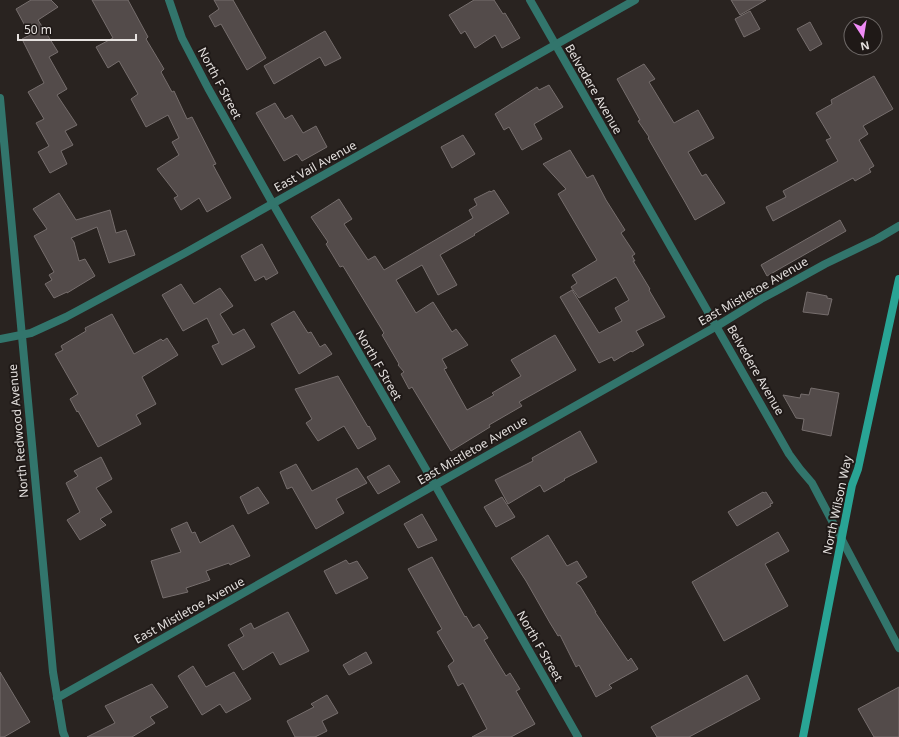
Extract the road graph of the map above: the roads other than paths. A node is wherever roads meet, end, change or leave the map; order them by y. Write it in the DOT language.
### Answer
graph roads {
  1 [pos="169,0"];
  2 [pos="530,0"];
  3 [pos="635,0"];
  4 [pos="555,45"];
  5 [pos="0,98"];
  6 [pos="273,204"];
  7 [pos="899,226"];
  8 [pos="899,279"];
  9 [pos="716,326"];
  10 [pos="21,336"];
  11 [pos="0,339"];
  12 [pos="435,485"];
  13 [pos="842,539"];
  14 [pos="899,648"];
  15 [pos="57,698"];
  16 [pos="66,737"];
  17 [pos="578,737"];
  18 [pos="803,737"];
  1 -- 6 [label="street, North F Street"];
  2 -- 4 [label="street, Belvedere Avenue"];
  3 -- 4 [label="street, East Vail Avenue"];
  4 -- 6 [label="street, East Vail Avenue"];
  4 -- 9 [label="street, Belvedere Avenue"];
  5 -- 10 [label="street, North Redwood Avenue"];
  6 -- 10 [label="street, East Vail Avenue"];
  6 -- 12 [label="street, North F Street"];
  7 -- 9 [label="street, East Mistletoe Avenue"];
  8 -- 13 [label="main road, North Wilson Way"];
  9 -- 12 [label="street, East Mistletoe Avenue"];
  9 -- 13 [label="street, Belvedere Avenue"];
  10 -- 11 [label="street, East Vail Avenue"];
  10 -- 15 [label="street, North Redwood Avenue"];
  12 -- 15 [label="street, East Mistletoe Avenue"];
  12 -- 17 [label="street, North F Street"];
  13 -- 14 [label="street, Belvedere Avenue"];
  13 -- 18 [label="main road, North Wilson Way"];
  15 -- 16 [label="street, North Redwood Avenue"];
}
